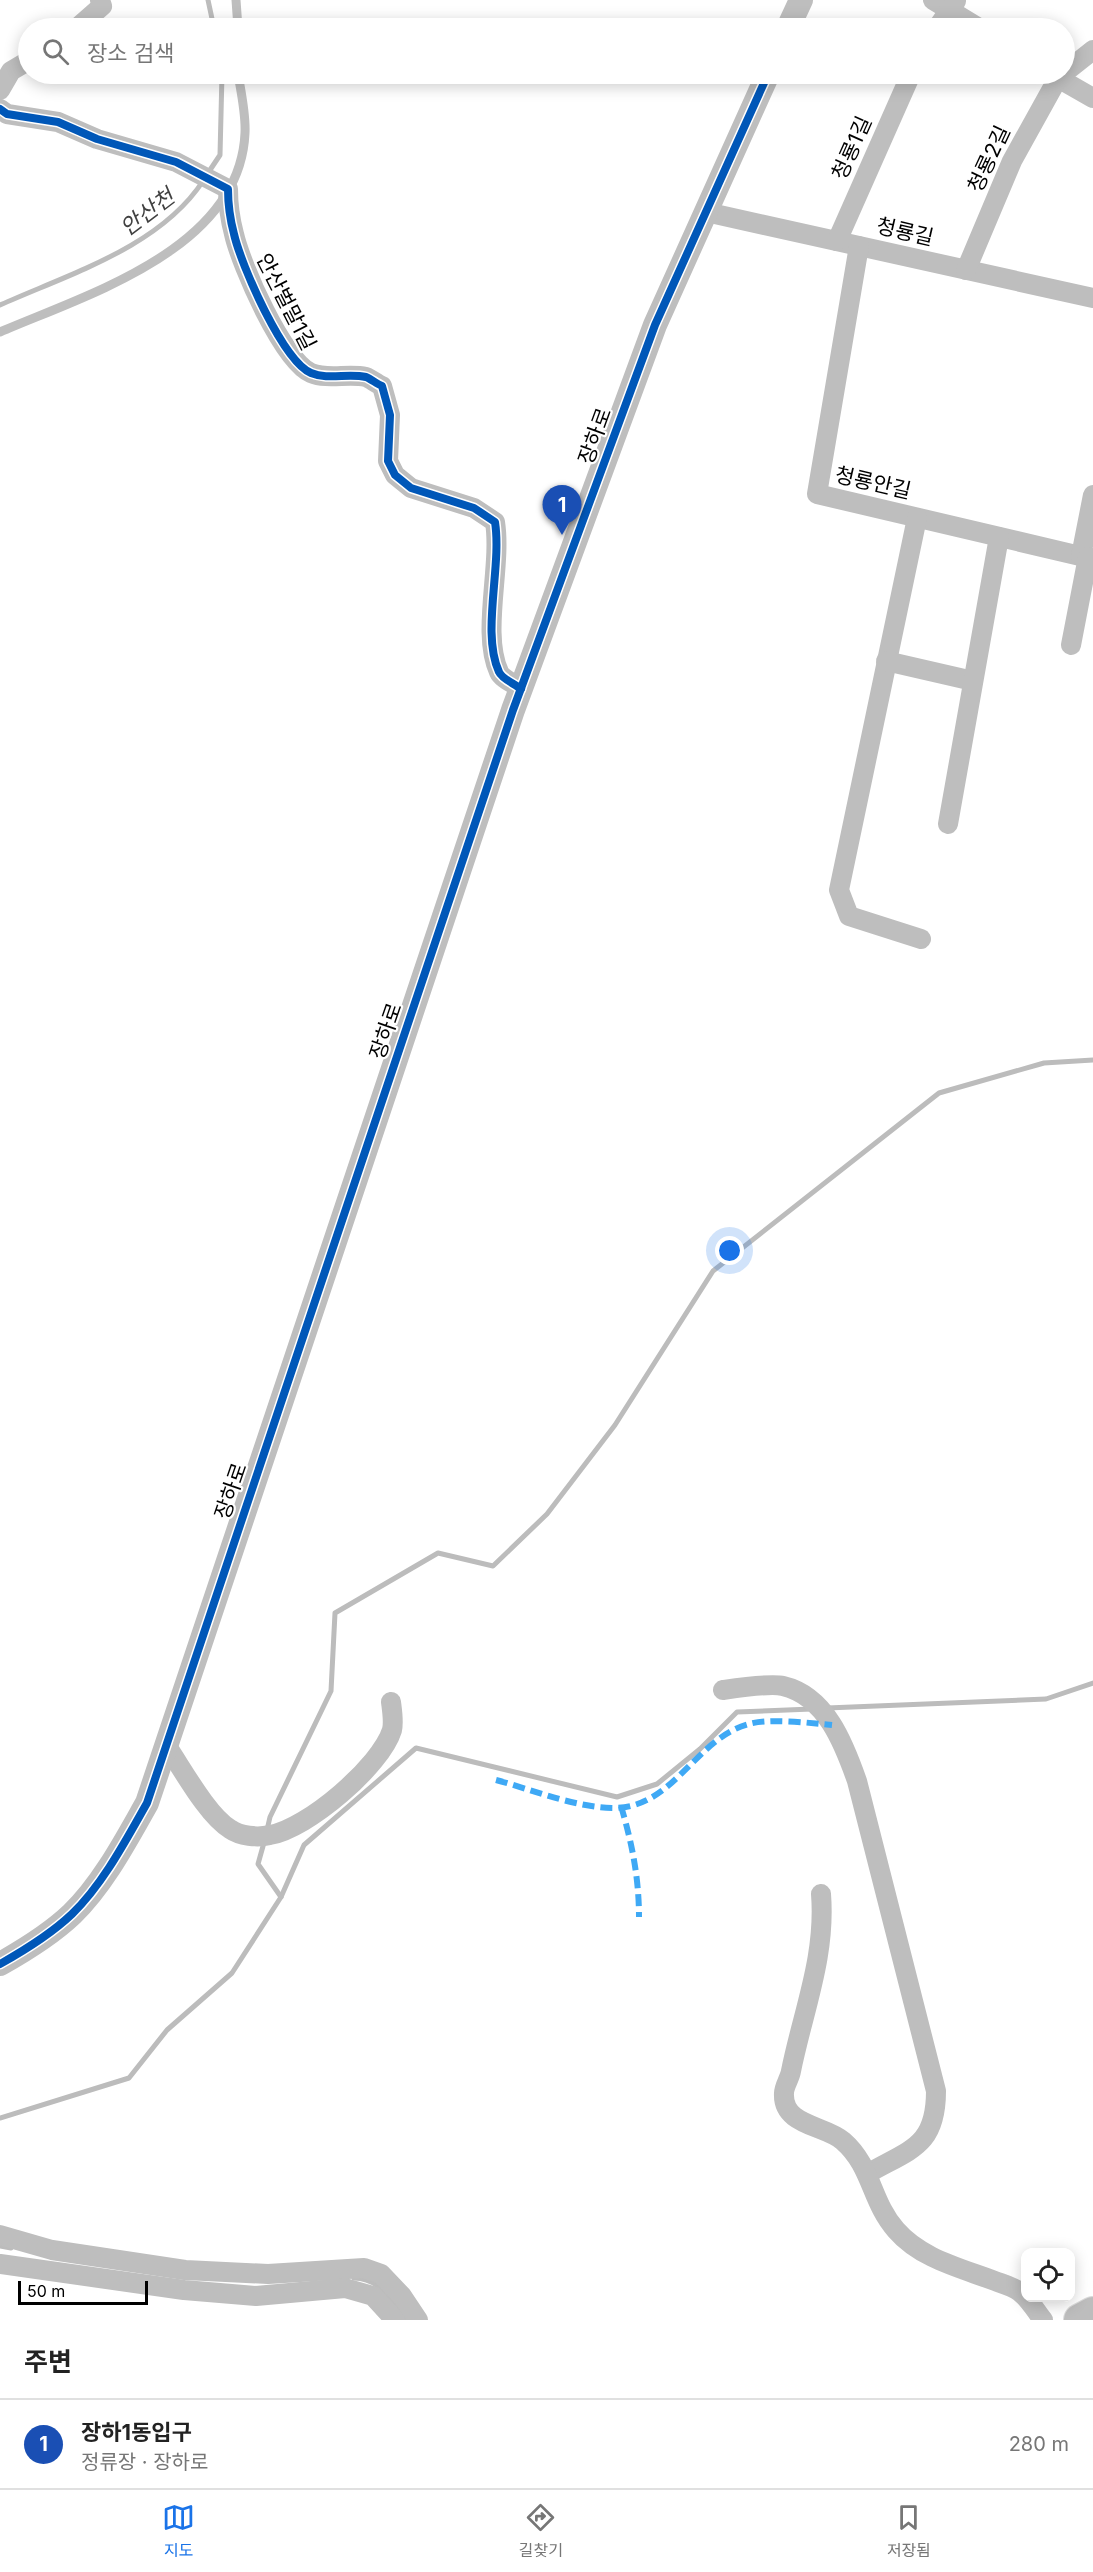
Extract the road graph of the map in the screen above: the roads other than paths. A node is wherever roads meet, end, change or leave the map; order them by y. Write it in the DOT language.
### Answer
graph roads {
  1 [pos="100,0"];
  2 [pos="236,0"];
  3 [pos="801,0"];
  4 [pos="947,3"];
  5 [pos="88,18"];
  6 [pos="237,18"];
  7 [pos="793,18"];
  8 [pos="941,18"];
  9 [pos="967,18"];
  10 [pos="1093,50"];
  11 [pos="1075,63"];
  12 [pos="18,67"];
  13 [pos="239,84"];
  14 [pos="764,84"];
  15 [pos="906,84"];
  16 [pos="1054,84"];
  17 [pos="1072,84"];
  18 [pos="0,90"];
  19 [pos="1093,98"];
  20 [pos="0,109"];
  21 [pos="225,187"];
  22 [pos="706,212"];
  23 [pos="837,241"];
  24 [pos="859,246"];
  25 [pos="966,270"];
  26 [pos="1093,298"];
  27 [pos="0,332"];
  28 [pos="1093,495"];
  29 [pos="916,518"];
  30 [pos="999,537"];
  31 [pos="1087,557"];
  32 [pos="1071,645"];
  33 [pos="886,661"];
  34 [pos="973,681"];
  35 [pos="521,689"];
  36 [pos="948,824"];
  37 [pos="921,939"];
  38 [pos="723,1690"];
  39 [pos="391,1702"];
  40 [pos="166,1745"];
  41 [pos="821,1894"];
  42 [pos="0,1964"];
  43 [pos="867,2174"];
  44 [pos="0,2235"];
  45 [pos="0,2264"];
  46 [pos="374,2270"];
  47 [pos="365,2294"];
  48 [pos="1093,2313"];
  49 [pos="395,2320"];
  50 [pos="418,2320"];
  51 [pos="1043,2320"];
  52 [pos="1080,2320"];
  1 -- 5 [label="street"];
  2 -- 6 [label="lane"];
  3 -- 7 [label="street"];
  4 -- 8 [label="street"];
  4 -- 9 [label="street"];
  10 -- 11 [label="street, 청룡2길"];
  12 -- 18 [label="street"];
  13 -- 21 [label="lane"];
  14 -- 22 [label="street, 장하로"];
  15 -- 23 [label="street, 청룡1길"];
  16 -- 25 [label="street, 청룡2길"];
  17 -- 19 [label="street"];
  20 -- 21 [label="street"];
  21 -- 27 [label="lane"];
  21 -- 35 [label="street, 안산벌말1길"];
  22 -- 23 [label="street, 청룡길"];
  22 -- 35 [label="street, 장하로"];
  23 -- 24 [label="street, 청룡길"];
  24 -- 25 [label="street, 청룡길"];
  24 -- 29 [label="street, 청룡안길"];
  25 -- 26 [label="street, 청룡길"];
  28 -- 31 [label="street"];
  29 -- 30 [label="street, 청룡안길"];
  29 -- 33 [label="street"];
  30 -- 31 [label="street, 청룡안길"];
  30 -- 34 [label="street"];
  31 -- 32 [label="street"];
  33 -- 34 [label="street"];
  33 -- 37 [label="street"];
  34 -- 36 [label="street"];
  35 -- 40 [label="street, 장하로"];
  38 -- 43 [label="street"];
  39 -- 40 [label="street"];
  40 -- 42 [label="street, 장하로"];
  41 -- 43 [label="street"];
  43 -- 51 [label="street"];
  44 -- 46 [label="street"];
  45 -- 47 [label="street"];
  46 -- 47 [label="street"];
  46 -- 50 [label="street"];
  47 -- 49 [label="street"];
  48 -- 52 [label="main road"];
}
